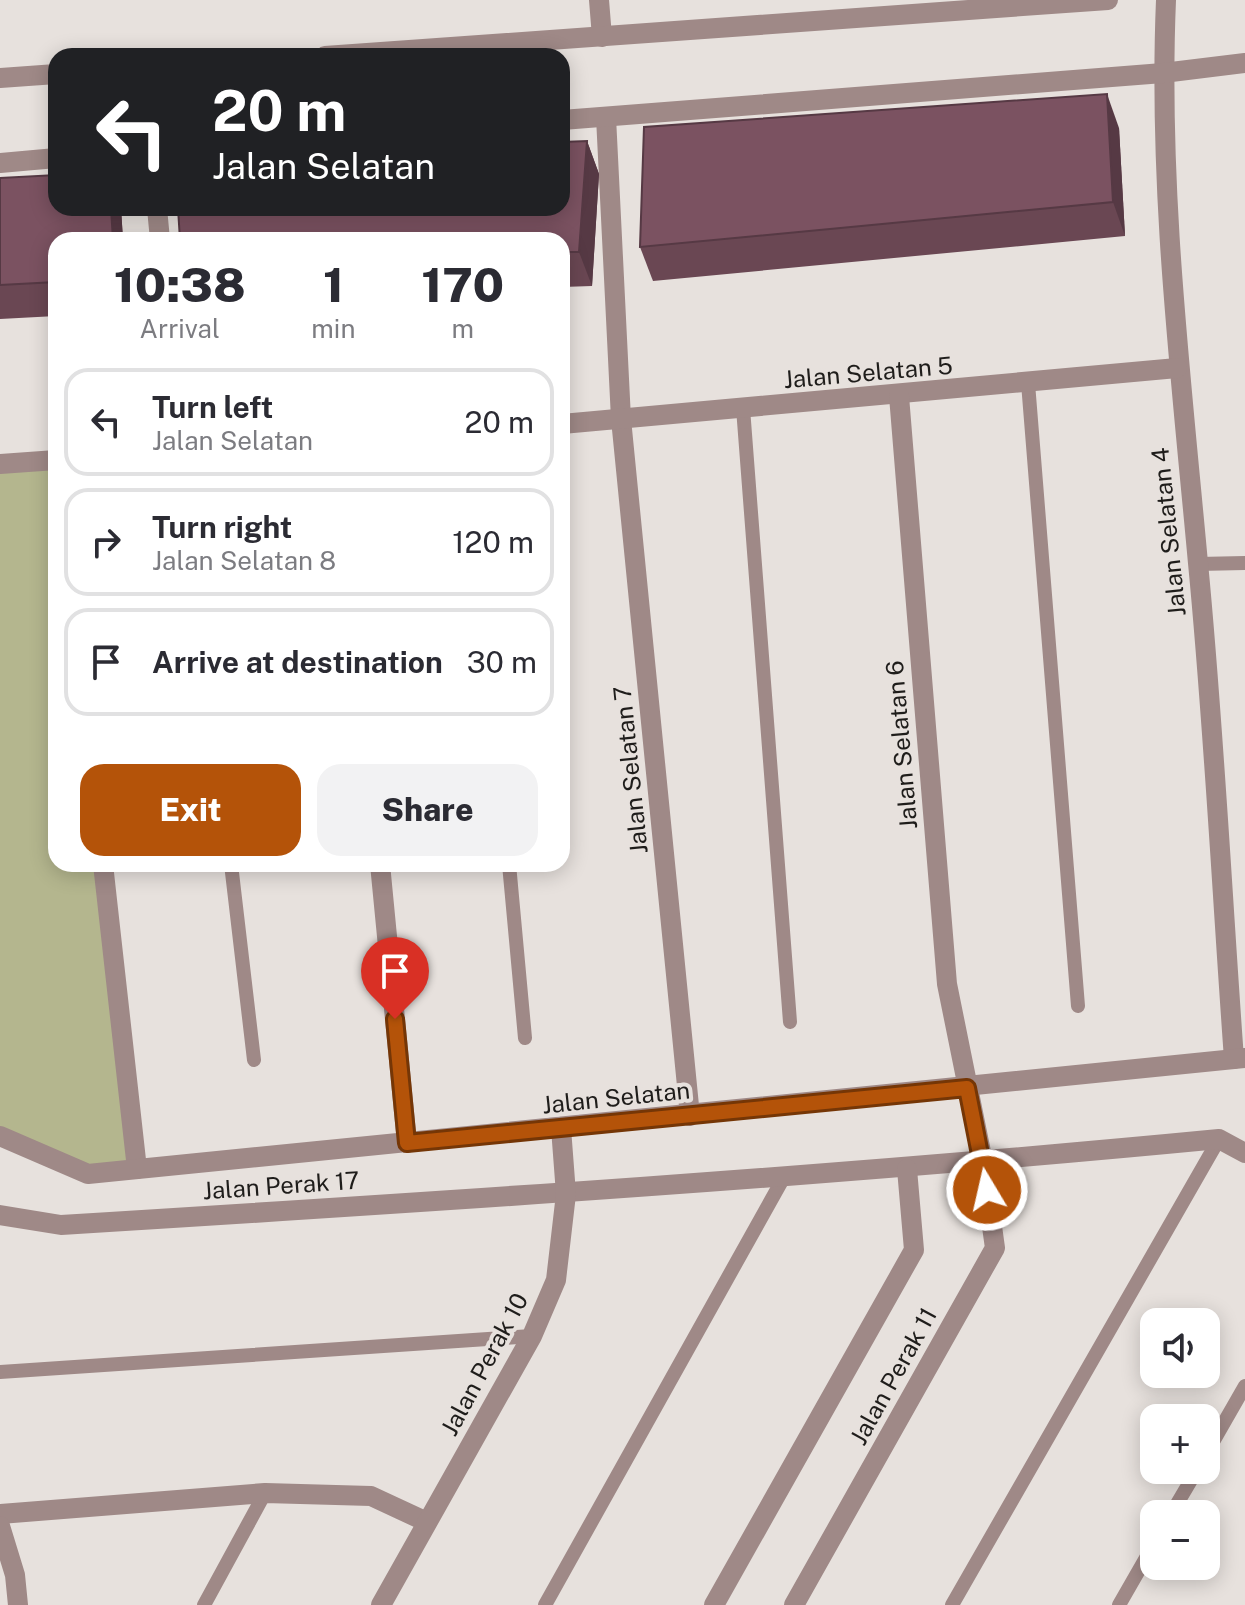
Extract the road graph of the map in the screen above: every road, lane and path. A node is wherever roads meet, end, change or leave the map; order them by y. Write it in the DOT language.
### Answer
graph roads {
  1 [pos="599,0"];
  2 [pos="1108,0"];
  3 [pos="1166,0"];
  4 [pos="602,37"];
  5 [pos="442,48"];
  6 [pos="1245,63"];
  7 [pos="1163,73"];
  8 [pos="48,75"];
  9 [pos="0,78"];
  10 [pos="606,117"];
  11 [pos="570,119"];
  12 [pos="48,159"];
  13 [pos="0,163"];
  14 [pos="1177,368"];
  15 [pos="1028,383"];
  16 [pos="899,396"];
  17 [pos="743,408"];
  18 [pos="621,419"];
  19 [pos="570,423"];
  20 [pos="48,461"];
  21 [pos="0,464"];
  22 [pos="1245,563"];
  23 [pos="1198,564"];
  24 [pos="104,872"];
  25 [pos="232,872"];
  26 [pos="381,872"];
  27 [pos="510,872"];
  28 [pos="1078,1006"];
  29 [pos="790,1022"];
  30 [pos="525,1038"];
  31 [pos="1240,1058"];
  32 [pos="254,1060"];
  33 [pos="967,1088"];
  34 [pos="690,1116"];
  35 [pos="561,1128"];
  36 [pos="0,1136"];
  37 [pos="1219,1139"];
  38 [pos="407,1143"];
  39 [pos="1245,1153"];
  40 [pos="983,1162"];
  41 [pos="137,1169"];
  42 [pos="907,1169"];
  43 [pos="784,1177"];
  44 [pos="566,1194"];
  45 [pos="0,1215"];
  46 [pos="532,1336"];
  47 [pos="0,1372"];
  48 [pos="1245,1386"];
  49 [pos="1220,1430"];
  50 [pos="265,1493"];
  51 [pos="0,1514"];
  52 [pos="427,1522"];
  53 [pos="0,1526"];
  54 [pos="1140,1568"];
  55 [pos="18,1605"];
  56 [pos="204,1605"];
  57 [pos="381,1605"];
  58 [pos="545,1605"];
  59 [pos="714,1605"];
  60 [pos="794,1605"];
  61 [pos="952,1605"];
  62 [pos="1119,1605"];
  1 -- 4 [label="street"];
  2 -- 4 [label="street"];
  3 -- 7 [label="street, Jalan Selatan 4"];
  4 -- 5 [label="street"];
  6 -- 7 [label="street"];
  7 -- 10 [label="street"];
  7 -- 14 [label="street, Jalan Selatan 4"];
  8 -- 9 [label="street"];
  10 -- 11 [label="street"];
  10 -- 18 [label="street, Jalan Selatan 7"];
  12 -- 13 [label="street"];
  14 -- 15 [label="street, Jalan Selatan 5"];
  14 -- 23 [label="street, Jalan Selatan 4"];
  15 -- 16 [label="street, Jalan Selatan 5"];
  15 -- 28 [label="lane"];
  16 -- 17 [label="street, Jalan Selatan 5"];
  16 -- 33 [label="street, Jalan Selatan 6"];
  17 -- 18 [label="street, Jalan Selatan 5"];
  17 -- 29 [label="lane"];
  18 -- 19 [label="street, Jalan Selatan 5"];
  18 -- 34 [label="street, Jalan Selatan 7"];
  20 -- 21 [label="street"];
  22 -- 23 [label="lane"];
  23 -- 31 [label="street, Jalan Selatan 4"];
  24 -- 41 [label="street"];
  25 -- 32 [label="lane"];
  26 -- 38 [label="street"];
  27 -- 30 [label="lane"];
  31 -- 33 [label="street, Jalan Selatan"];
  33 -- 34 [label="street, Jalan Selatan"];
  33 -- 40 [label="street, Jalan Selatan 6"];
  34 -- 35 [label="street, Jalan Selatan"];
  35 -- 38 [label="street, Jalan Selatan"];
  35 -- 44 [label="street, Jalan Perak 10"];
  36 -- 41 [label="street, Jalan Selatan"];
  37 -- 39 [label="street"];
  37 -- 40 [label="street, Jalan Perak 17"];
  37 -- 61 [label="lane"];
  38 -- 41 [label="street, Jalan Selatan"];
  40 -- 42 [label="street, Jalan Perak 17"];
  40 -- 60 [label="street, Jalan Perak 11"];
  42 -- 43 [label="street, Jalan Perak 17"];
  42 -- 59 [label="street, Jalan Perak 11"];
  43 -- 44 [label="street, Jalan Perak 17"];
  43 -- 58 [label="lane"];
  44 -- 45 [label="street, Jalan Perak 17"];
  44 -- 46 [label="street, Jalan Perak 10"];
  46 -- 47 [label="lane"];
  46 -- 52 [label="street, Jalan Perak 10"];
  48 -- 49 [label="lane"];
  50 -- 51 [label="street"];
  50 -- 52 [label="street"];
  50 -- 56 [label="lane"];
  52 -- 57 [label="street, Jalan Perak 10"];
  53 -- 55 [label="street"];
  54 -- 62 [label="lane"];
}
